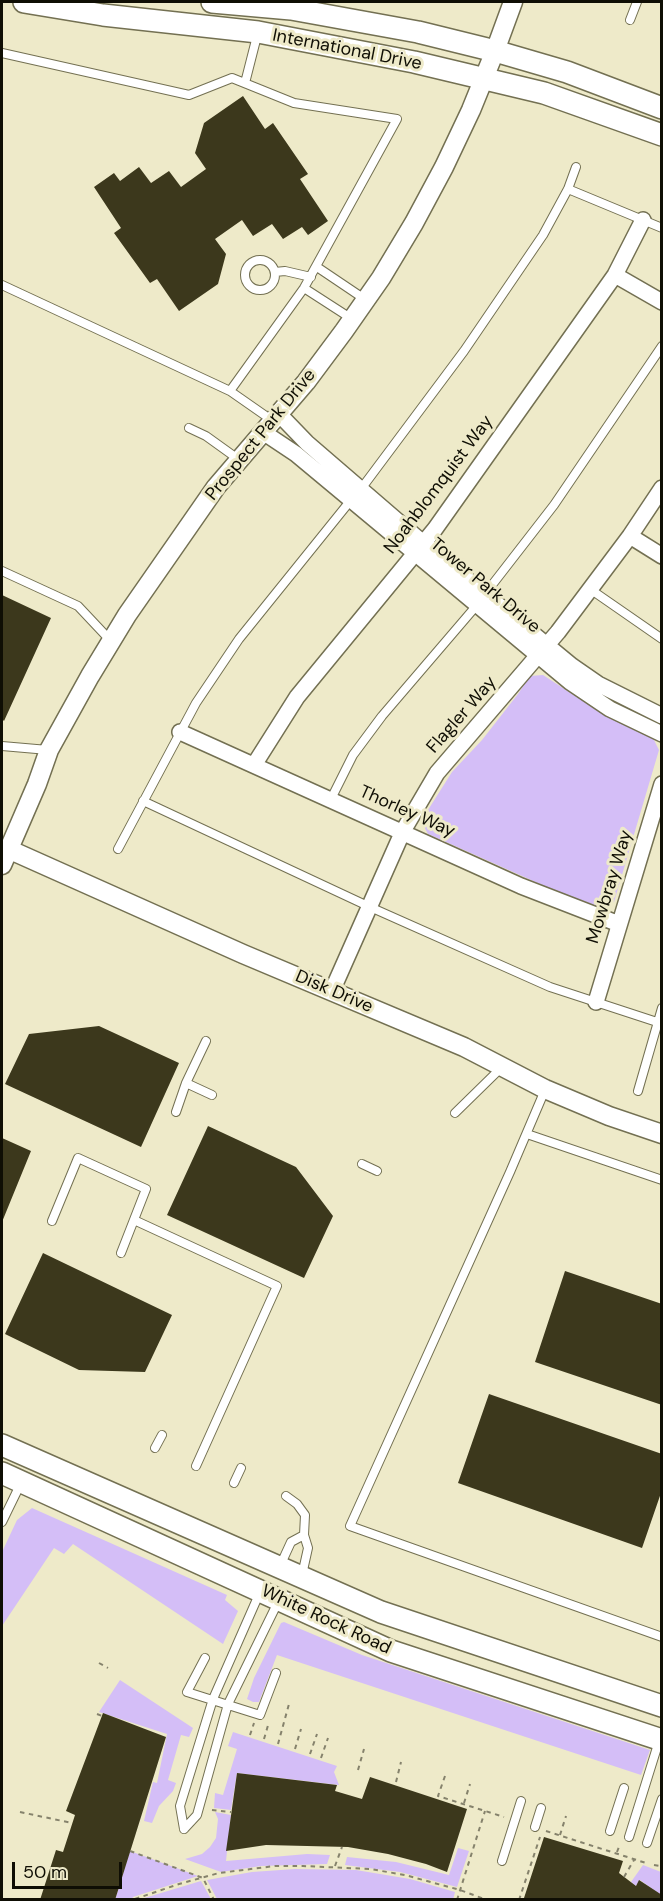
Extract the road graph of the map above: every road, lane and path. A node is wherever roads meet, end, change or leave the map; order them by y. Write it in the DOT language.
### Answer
graph roads {
  1 [pos="24,2"];
  2 [pos="212,2"];
  3 [pos="513,2"];
  4 [pos="637,2"];
  5 [pos="630,20"];
  6 [pos="258,32"];
  7 [pos="495,51"];
  8 [pos="2,53"];
  9 [pos="483,80"];
  10 [pos="245,83"];
  11 [pos="662,108"];
  12 [pos="662,135"];
  13 [pos="576,167"];
  14 [pos="568,189"];
  15 [pos="643,219"];
  16 [pos="662,228"];
  17 [pos="317,267"];
  18 [pos="275,272"];
  19 [pos="615,276"];
  20 [pos="311,278"];
  21 [pos="2,285"];
  22 [pos="304,288"];
  23 [pos="366,300"];
  24 [pos="662,302"];
  25 [pos="352,319"];
  26 [pos="662,346"];
  27 [pos="230,391"];
  28 [pos="271,422"];
  29 [pos="189,428"];
  30 [pos="239,460"];
  31 [pos="662,488"];
  32 [pos="356,494"];
  33 [pos="630,536"];
  34 [pos="419,548"];
  35 [pos="662,556"];
  36 [pos="2,571"];
  37 [pos="590,589"];
  38 [pos="481,600"];
  39 [pos="662,639"];
  40 [pos="111,641"];
  41 [pos="542,651"];
  42 [pos="662,716"];
  43 [pos="180,732"];
  44 [pos="662,734"];
  45 [pos="2,746"];
  46 [pos="49,750"];
  47 [pos="254,765"];
  48 [pos="662,784"];
  49 [pos="331,799"];
  50 [pos="143,801"];
  51 [pos="658,808"];
  52 [pos="403,831"];
  53 [pos="118,849"];
  54 [pos="4,856"];
  55 [pos="370,907"];
  56 [pos="619,924"];
  57 [pos="332,991"];
  58 [pos="596,1002"];
  59 [pos="662,1008"];
  60 [pos="657,1022"];
  61 [pos="206,1041"];
  62 [pos="502,1066"];
  63 [pos="186,1083"];
  64 [pos="545,1089"];
  65 [pos="638,1091"];
  66 [pos="212,1095"];
  67 [pos="176,1112"];
  68 [pos="455,1113"];
  69 [pos="527,1134"];
  70 [pos="662,1134"];
  71 [pos="362,1164"];
  72 [pos="377,1171"];
  73 [pos="662,1180"];
  74 [pos="134,1220"];
  75 [pos="52,1221"];
  76 [pos="121,1253"];
  77 [pos="162,1435"];
  78 [pos="2,1444"];
  79 [pos="155,1448"];
  80 [pos="196,1466"];
  81 [pos="241,1468"];
  82 [pos="2,1473"];
  83 [pos="21,1482"];
  84 [pos="234,1483"];
  85 [pos="286,1496"];
  86 [pos="2,1522"];
  87 [pos="304,1535"];
  88 [pos="279,1568"];
  89 [pos="301,1578"];
  90 [pos="270,1595"];
  91 [pos="662,1637"];
  92 [pos="205,1658"];
  93 [pos="99,1663"];
  94 [pos="108,1668"];
  95 [pos="276,1673"];
  96 [pos="213,1700"];
  97 [pos="228,1704"];
  98 [pos="289,1704"];
  99 [pos="662,1706"];
  100 [pos="97,1714"];
  101 [pos="102,1716"];
  102 [pos="270,1719"];
  103 [pos="301,1729"];
  104 [pos="317,1734"];
  105 [pos="328,1738"];
  106 [pos="264,1739"];
  107 [pos="660,1740"];
  108 [pos="279,1744"];
  109 [pos="295,1749"];
  110 [pos="364,1749"];
  111 [pos="310,1754"];
  112 [pos="321,1758"];
  113 [pos="401,1762"];
  114 [pos="358,1770"];
  115 [pos="445,1776"];
  116 [pos="396,1782"];
  117 [pos="470,1784"];
  118 [pos="624,1788"];
  119 [pos="662,1799"];
  120 [pos="521,1801"];
  121 [pos="464,1803"];
  122 [pos="541,1808"];
  123 [pos="212,1810"];
  124 [pos="485,1811"];
  125 [pos="20,1812"];
  126 [pos="231,1812"];
  127 [pos="566,1816"];
  128 [pos="515,1820"];
  129 [pos="72,1823"];
  130 [pos="535,1827"];
  131 [pos="610,1831"];
  132 [pos="561,1834"];
  133 [pos="629,1837"];
  134 [pos="647,1843"];
  135 [pos="342,1847"];
  136 [pos="130,1851"];
  137 [pos="634,1860"];
  138 [pos="502,1861"];
  139 [pos="646,1863"];
  140 [pos="654,1864"];
  141 [pos="335,1866"];
  142 [pos="660,1866"];
  143 [pos="624,1877"];
  144 [pos="203,1878"];
  145 [pos="460,1890"];
  146 [pos="136,1899"];
  147 [pos="214,1899"];
  148 [pos="457,1899"];
  149 [pos="487,1899"];
  150 [pos="519,1899"];
  1 -- 6 [label="main road, International Drive"];
  2 -- 7 [label="main road, International Drive"];
  3 -- 7 [label="street, Prospect Park Drive"];
  4 -- 5 [label="lane"];
  6 -- 9 [label="main road, International Drive"];
  6 -- 10 [label="lane"];
  7 -- 9 [label="street, Prospect Park Drive"];
  7 -- 11 [label="main road, International Drive"];
  8 -- 10 [label="lane"];
  9 -- 12 [label="main road, International Drive"];
  9 -- 23 [label="street, Prospect Park Drive"];
  10 -- 17 [label="lane"];
  13 -- 14 [label="lane"];
  14 -- 15 [label="lane"];
  14 -- 32 [label="lane"];
  15 -- 16 [label="lane"];
  15 -- 19 [label="street, Noahblomquist Way"];
  17 -- 20 [label="lane"];
  17 -- 23 [label="lane"];
  18 -- 20 [label="lane"];
  19 -- 24 [label="street"];
  19 -- 34 [label="street, Noahblomquist Way"];
  20 -- 22 [label="lane"];
  21 -- 27 [label="lane"];
  22 -- 25 [label="lane"];
  22 -- 27 [label="lane"];
  23 -- 25 [label="street, Prospect Park Drive"];
  25 -- 28 [label="street, Prospect Park Drive"];
  26 -- 38 [label="lane"];
  27 -- 28 [label="lane"];
  28 -- 30 [label="street, Prospect Park Drive"];
  28 -- 32 [label="street, Tower Park Drive"];
  28 -- 32 [label="street, Tower Park Drive"];
  29 -- 30 [label="lane"];
  30 -- 40 [label="street, Prospect Park Drive"];
  31 -- 33 [label="street, Flagler Way"];
  32 -- 34 [label="street, Tower Park Drive"];
  32 -- 43 [label="lane"];
  33 -- 35 [label="street"];
  33 -- 37 [label="street, Flagler Way"];
  34 -- 38 [label="street, Tower Park Drive"];
  34 -- 47 [label="street, Noahblomquist Way"];
  36 -- 40 [label="lane"];
  37 -- 39 [label="lane"];
  37 -- 41 [label="street, Flagler Way"];
  38 -- 41 [label="street, Tower Park Drive"];
  38 -- 49 [label="lane"];
  40 -- 46 [label="street, Prospect Park Drive"];
  41 -- 42 [label="street, Tower Park Drive"];
  41 -- 44 [label="street, Tower Park Drive"];
  41 -- 52 [label="street, Flagler Way"];
  43 -- 47 [label="street, Thorley Way"];
  43 -- 50 [label="lane"];
  45 -- 46 [label="lane"];
  46 -- 54 [label="street, Prospect Park Drive"];
  47 -- 49 [label="street, Thorley Way"];
  48 -- 51 [label="street, Mowbray Way"];
  49 -- 52 [label="street, Thorley Way"];
  50 -- 53 [label="lane"];
  50 -- 55 [label="lane"];
  51 -- 56 [label="street, Mowbray Way"];
  52 -- 55 [label="street, Flagler Way"];
  52 -- 56 [label="street, Thorley Way"];
  54 -- 57 [label="street, Disk Drive"];
  55 -- 57 [label="street, Flagler Way"];
  55 -- 58 [label="lane"];
  56 -- 58 [label="street, Mowbray Way"];
  57 -- 62 [label="street, Disk Drive"];
  58 -- 60 [label="lane"];
  59 -- 60 [label="lane"];
  60 -- 65 [label="lane"];
  61 -- 63 [label="lane"];
  62 -- 64 [label="street, Disk Drive"];
  62 -- 68 [label="lane"];
  63 -- 66 [label="lane"];
  63 -- 67 [label="lane"];
  64 -- 69 [label="lane"];
  64 -- 70 [label="street, Disk Drive"];
  69 -- 73 [label="lane"];
  69 -- 91 [label="lane"];
  71 -- 72 [label="lane"];
  74 -- 75 [label="lane"];
  74 -- 76 [label="lane"];
  74 -- 80 [label="lane"];
  77 -- 79 [label="lane"];
  78 -- 88 [label="main road, White Rock Road"];
  81 -- 84 [label="lane"];
  82 -- 83 [label="main road, White Rock Road"];
  83 -- 86 [label="lane"];
  83 -- 90 [label="main road, White Rock Road"];
  85 -- 87 [label="lane"];
  87 -- 88 [label="lane"];
  87 -- 89 [label="lane"];
  88 -- 89 [label="main road, White Rock Road"];
  89 -- 99 [label="main road, White Rock Road"];
  90 -- 96 [label="lane"];
  90 -- 97 [label="lane"];
  90 -- 107 [label="main road, White Rock Road"];
  92 -- 96 [label="lane"];
  93 -- 94 [label="path"];
  95 -- 97 [label="lane"];
  96 -- 97 [label="lane"];
  96 -- 97 [label="lane"];
  98 -- 108 [label="path"];
  100 -- 101 [label="path"];
  102 -- 106 [label="path"];
  103 -- 109 [label="path"];
  104 -- 111 [label="path"];
  105 -- 112 [label="path"];
  107 -- 133 [label="lane"];
  110 -- 114 [label="path"];
  113 -- 116 [label="path"];
  115 -- 121 [label="path"];
  117 -- 121 [label="path"];
  118 -- 131 [label="lane"];
  119 -- 134 [label="lane"];
  120 -- 128 [label="lane"];
  121 -- 124 [label="path"];
  122 -- 130 [label="lane"];
  123 -- 126 [label="path"];
  124 -- 128 [label="path"];
  124 -- 145 [label="path"];
  125 -- 129 [label="path"];
  127 -- 132 [label="path"];
  128 -- 138 [label="lane"];
  132 -- 137 [label="path"];
  132 -- 150 [label="path"];
  135 -- 141 [label="path"];
  136 -- 144 [label="path"];
  137 -- 139 [label="path"];
  137 -- 143 [label="path"];
  140 -- 142 [label="path"];
  141 -- 144 [label="path"];
  141 -- 145 [label="path"];
  144 -- 146 [label="path"];
  144 -- 147 [label="path"];
  145 -- 148 [label="path"];
  145 -- 149 [label="path"];
}
